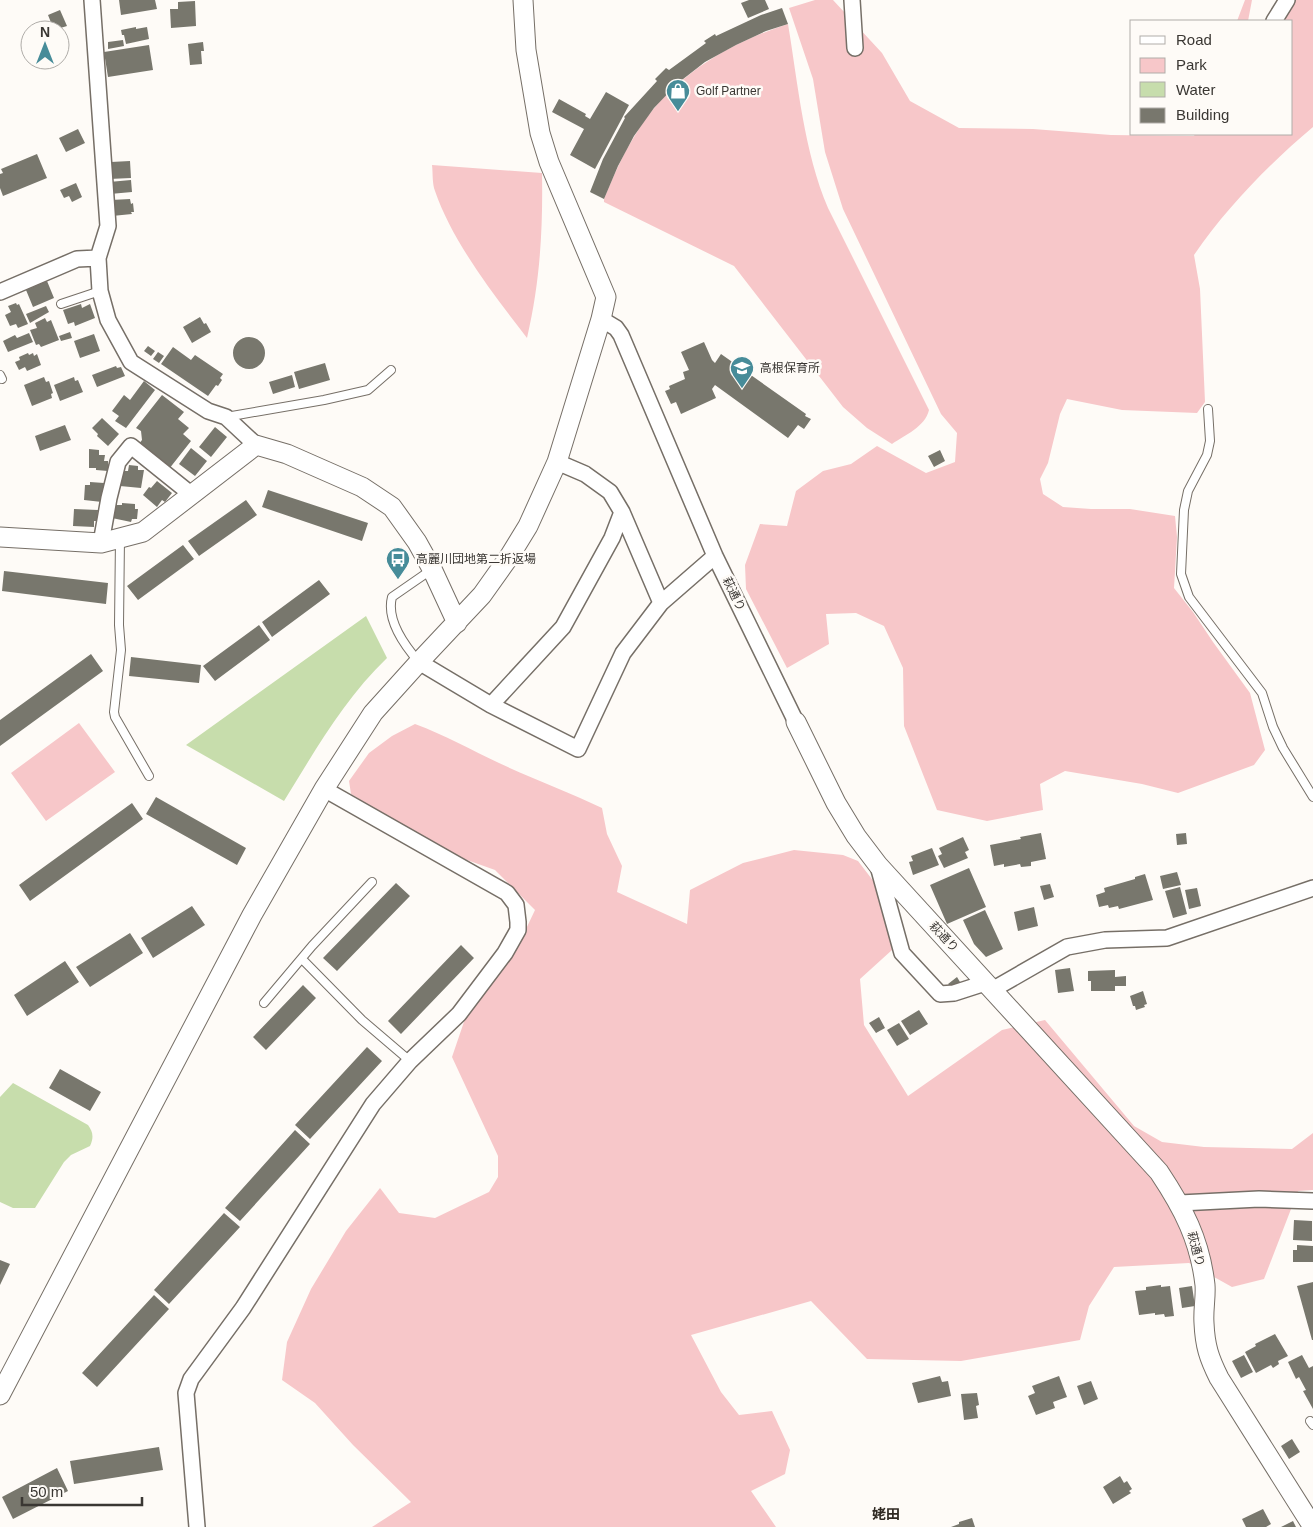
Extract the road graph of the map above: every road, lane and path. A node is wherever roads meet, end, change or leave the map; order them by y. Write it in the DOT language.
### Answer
graph roads {
  1 [pos="92,0"];
  2 [pos="523,0"];
  3 [pos="852,0"];
  4 [pos="1286,0"];
  5 [pos="1275,20"];
  6 [pos="855,48"];
  7 [pos="98,258"];
  8 [pos="0,292"];
  9 [pos="100,292"];
  10 [pos="61,304"];
  11 [pos="601,318"];
  12 [pos="391,370"];
  13 [pos="1208,409"];
  14 [pos="226,417"];
  15 [pos="256,445"];
  16 [pos="557,462"];
  17 [pos="192,495"];
  18 [pos="622,512"];
  19 [pos="0,536"];
  20 [pos="120,538"];
  21 [pos="101,543"];
  22 [pos="715,556"];
  23 [pos="432,569"];
  24 [pos="661,603"];
  25 [pos="457,624"];
  26 [pos="418,662"];
  27 [pos="491,706"];
  28 [pos="796,722"];
  29 [pos="149,776"];
  30 [pos="324,789"];
  31 [pos="1313,796"];
  32 [pos="878,865"];
  33 [pos="372,882"];
  34 [pos="1313,888"];
  35 [pos="302,960"];
  36 [pos="989,986"];
  37 [pos="264,1003"];
  38 [pos="410,1061"];
  39 [pos="1313,1201"];
  40 [pos="1180,1202"];
  41 [pos="0,1396"];
  42 [pos="197,1527"];
  43 [pos="1313,1527"];
  1 -- 7 [label="street"];
  2 -- 11 [label="street"];
  3 -- 6 [label="street"];
  4 -- 5 [label="street"];
  7 -- 8 [label="street"];
  7 -- 9 [label="street"];
  9 -- 10 [label="lane"];
  9 -- 14 [label="street"];
  11 -- 16 [label="street"];
  11 -- 22 [label="street, 萩通り"];
  12 -- 14 [label="lane"];
  13 -- 31 [label="lane"];
  14 -- 15 [label="street"];
  15 -- 17 [label="street"];
  15 -- 23 [label="street"];
  16 -- 18 [label="street"];
  16 -- 25 [label="street"];
  17 -- 20 [label="street"];
  17 -- 21 [label="street"];
  18 -- 24 [label="street"];
  18 -- 27 [label="street"];
  19 -- 21 [label="street"];
  20 -- 21 [label="street"];
  20 -- 29 [label="lane"];
  22 -- 24 [label="street"];
  22 -- 28 [label="street, 萩通り"];
  23 -- 25 [label="street"];
  23 -- 26 [label="lane"];
  24 -- 27 [label="street"];
  25 -- 26 [label="street"];
  26 -- 27 [label="street"];
  26 -- 30 [label="street"];
  28 -- 32 [label="street, 萩通り"];
  30 -- 38 [label="street"];
  30 -- 41 [label="street"];
  32 -- 36 [label="street, 萩通り"];
  32 -- 36 [label="street"];
  33 -- 35 [label="lane"];
  34 -- 36 [label="street"];
  35 -- 37 [label="lane"];
  35 -- 38 [label="lane"];
  36 -- 40 [label="street, 萩通り"];
  38 -- 42 [label="street"];
  39 -- 40 [label="street"];
  40 -- 43 [label="street, 萩通り"];
}
